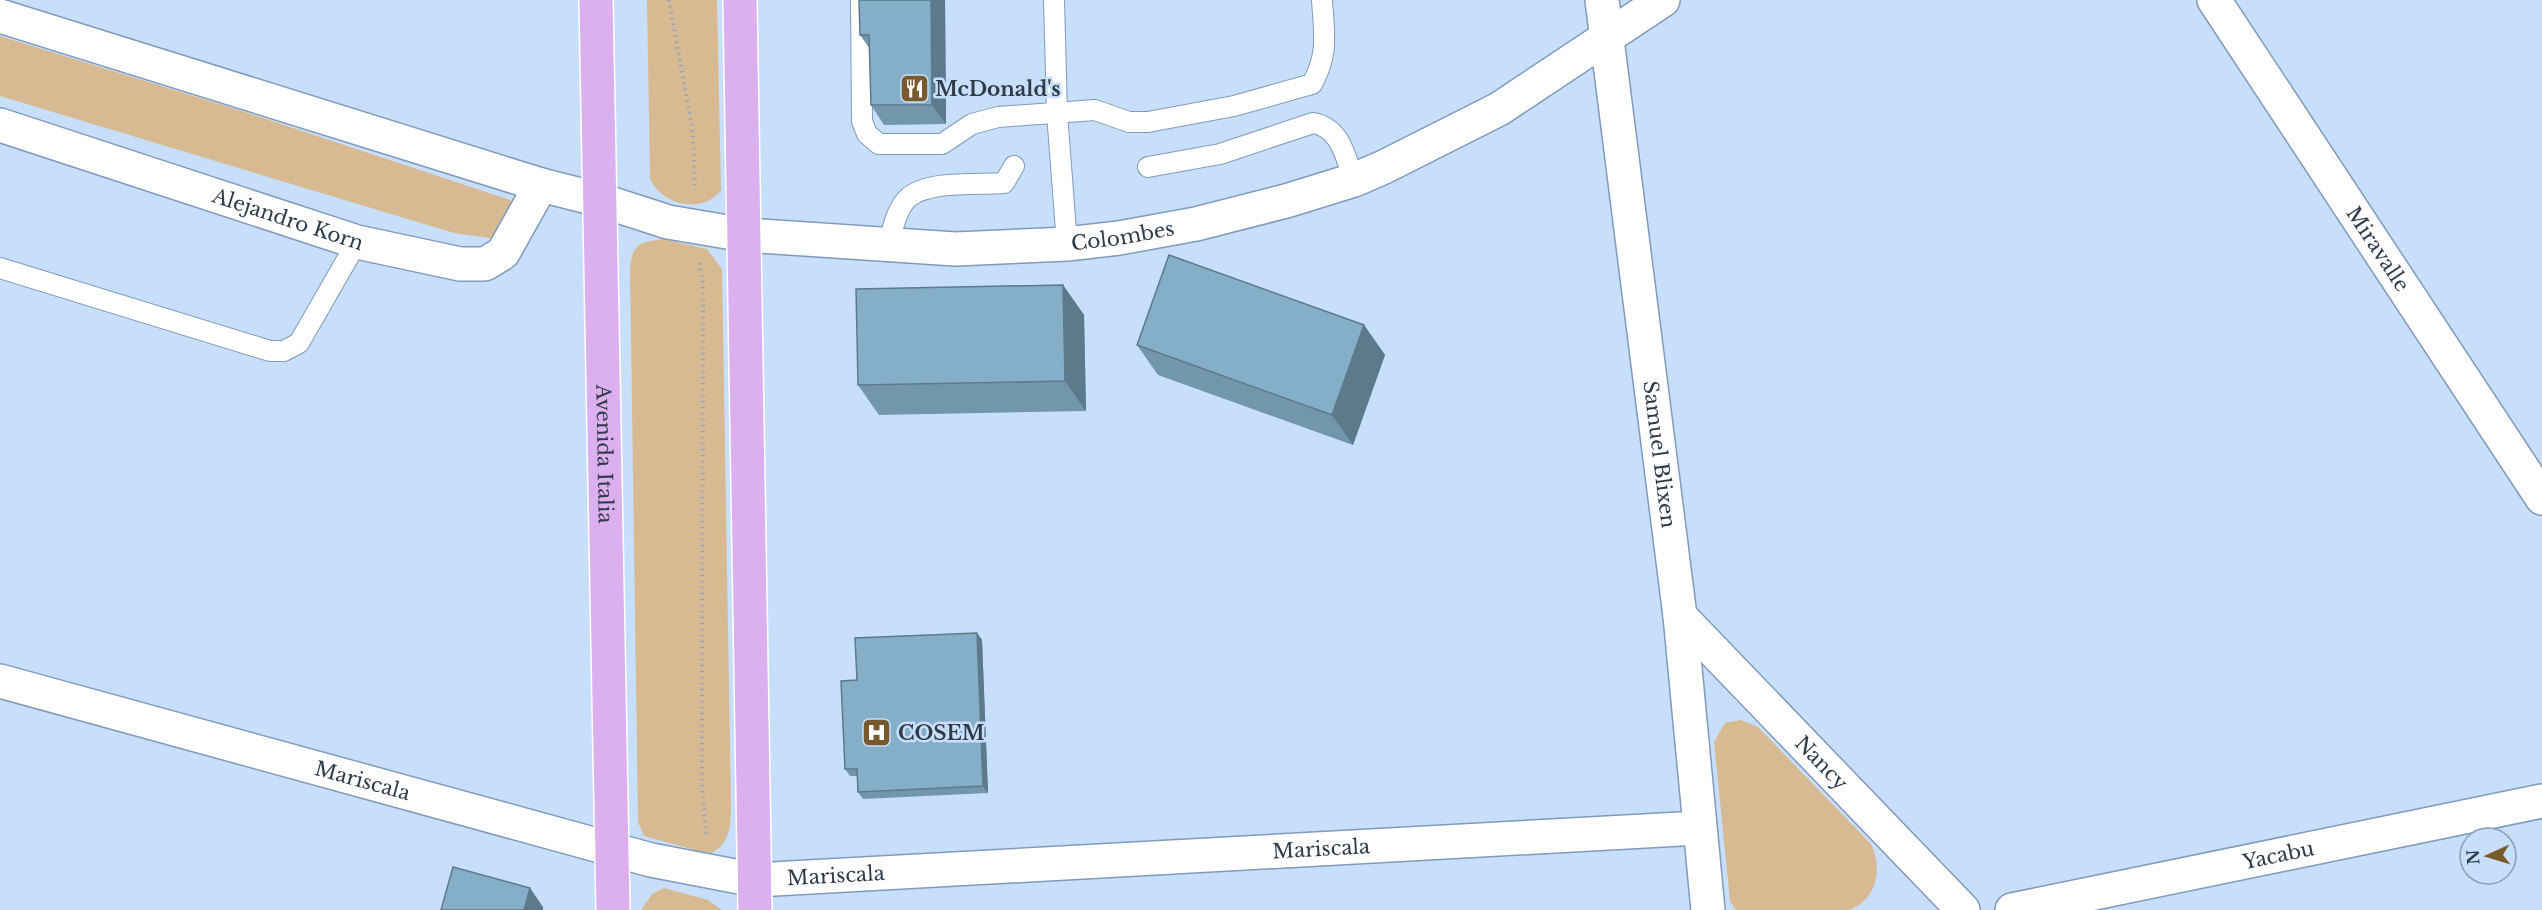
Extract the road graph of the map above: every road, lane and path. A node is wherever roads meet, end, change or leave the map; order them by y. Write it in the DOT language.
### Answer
graph roads {
  1 [pos="596,0"];
  2 [pos="669,0"];
  3 [pos="740,0"];
  4 [pos="861,0"];
  5 [pos="1054,0"];
  6 [pos="1322,0"];
  7 [pos="1602,0"];
  8 [pos="1663,0"];
  9 [pos="2214,0"];
  10 [pos="0,16"];
  11 [pos="1606,36"];
  12 [pos="1058,113"];
  13 [pos="0,125"];
  14 [pos="1014,166"];
  15 [pos="1148,167"];
  16 [pos="1354,180"];
  17 [pos="541,185"];
  18 [pos="600,200"];
  19 [pos="696,227"];
  20 [pos="745,235"];
  21 [pos="357,242"];
  22 [pos="1067,244"];
  23 [pos="888,246"];
  24 [pos="0,268"];
  25 [pos="2542,498"];
  26 [pos="1680,616"];
  27 [pos="0,681"];
  28 [pos="2542,801"];
  29 [pos="1699,828"];
  30 [pos="612,849"];
  31 [pos="710,873"];
  32 [pos="755,895"];
  33 [pos="613,910"];
  34 [pos="1708,910"];
  35 [pos="1963,910"];
  36 [pos="2013,910"];
  1 -- 18 [label="main road, Avenida Italia"];
  2 -- 19 [label="path"];
  3 -- 20 [label="main road"];
  4 -- 12 [label="lane"];
  5 -- 12 [label="lane"];
  6 -- 12 [label="lane"];
  7 -- 11 [label="street, Samuel Blixen"];
  8 -- 11 [label="street, Colombes"];
  9 -- 25 [label="street, Miravalle"];
  10 -- 17 [label="street"];
  11 -- 16 [label="street, Colombes"];
  11 -- 26 [label="street, Samuel Blixen"];
  12 -- 22 [label="lane"];
  13 -- 21 [label="street, Alejandro Korn"];
  14 -- 23 [label="lane"];
  15 -- 16 [label="lane"];
  16 -- 22 [label="street, Colombes"];
  17 -- 18 [label="street"];
  17 -- 21 [label="street, Alejandro Korn"];
  18 -- 19 [label="street, Colombes"];
  18 -- 30 [label="main road, Avenida Italia"];
  19 -- 20 [label="street, Colombes"];
  19 -- 31 [label="path"];
  20 -- 23 [label="street, Colombes"];
  20 -- 32 [label="main road"];
  21 -- 24 [label="lane"];
  22 -- 23 [label="street, Colombes"];
  26 -- 29 [label="street, Samuel Blixen"];
  26 -- 35 [label="street, Nancy"];
  27 -- 30 [label="street, Mariscala"];
  28 -- 36 [label="street, Yacabu"];
  29 -- 32 [label="street, Mariscala"];
  29 -- 34 [label="street, Samuel Blixen"];
  30 -- 31 [label="street, Mariscala"];
  30 -- 33 [label="main road, Avenida Italia"];
  31 -- 32 [label="street, Mariscala"];
}
